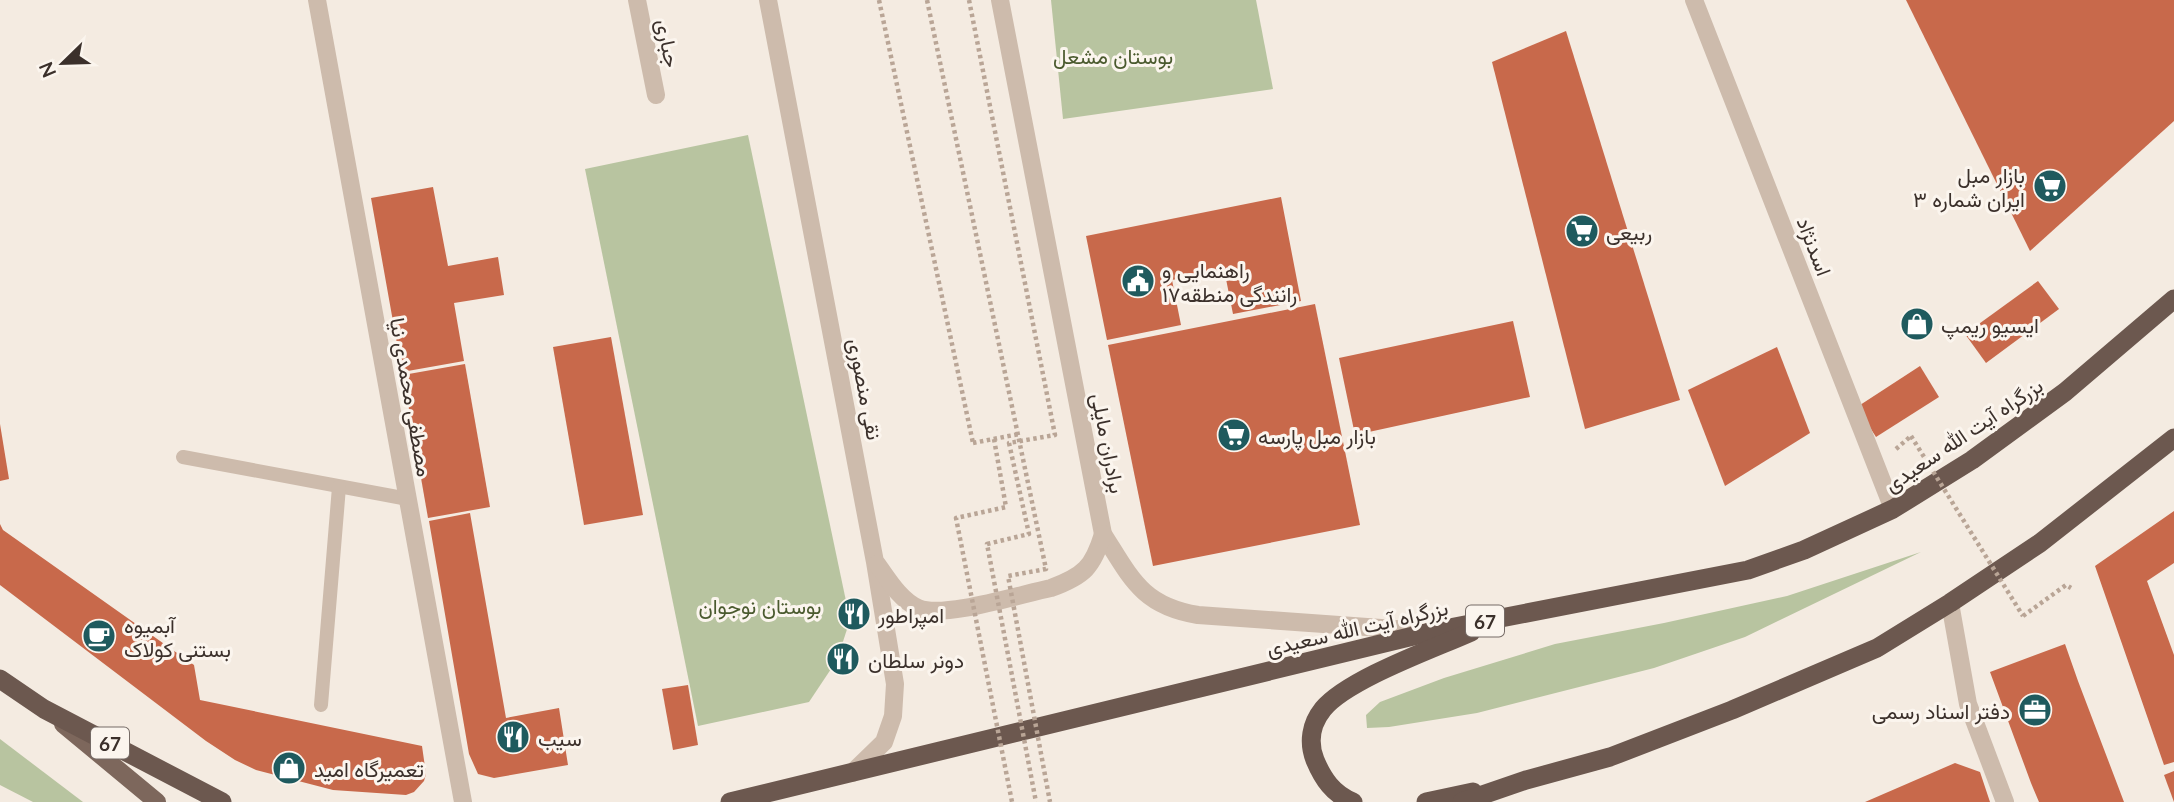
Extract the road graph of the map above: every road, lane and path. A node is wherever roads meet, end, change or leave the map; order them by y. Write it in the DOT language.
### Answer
graph roads {
  1 [pos="317,0"];
  2 [pos="637,0"];
  3 [pos="768,0"];
  4 [pos="879,0"];
  5 [pos="927,0"];
  6 [pos="969,0"];
  7 [pos="1000,0"];
  8 [pos="1694,0"];
  9 [pos="656,95"];
  10 [pos="2174,299"];
  11 [pos="1019,434"];
  12 [pos="1911,436"];
  13 [pos="994,439"];
  14 [pos="1020,441"];
  15 [pos="2172,444"];
  16 [pos="183,457"];
  17 [pos="339,487"];
  18 [pos="408,499"];
  19 [pos="1893,509"];
  20 [pos="1103,534"];
  21 [pos="875,562"];
  22 [pos="2071,588"];
  23 [pos="1950,603"];
  24 [pos="1507,616"];
  25 [pos="1434,631"];
  26 [pos="0,679"];
  27 [pos="321,705"];
  28 [pos="44,709"];
  29 [pos="852,773"];
  30 [pos="1526,780"];
  31 [pos="158,802"];
  32 [pos="222,802"];
  33 [pos="463,802"];
  34 [pos="730,802"];
  35 [pos="1012,802"];
  36 [pos="1036,802"];
  37 [pos="1050,802"];
  38 [pos="1353,802"];
  39 [pos="1426,802"];
  40 [pos="1462,802"];
  41 [pos="2006,802"];
  1 -- 18 [label="street, مصطفی محمدی نیا"];
  2 -- 9 [label="street, جباری"];
  3 -- 21 [label="street, نقی منصوری"];
  4 -- 13 [label="path, bridge"];
  5 -- 11 [label="path, bridge"];
  6 -- 14 [label="path, bridge"];
  7 -- 20 [label="street, برادران مایلی"];
  8 -- 19 [label="street, اسدنژاد"];
  10 -- 19 [label="highway, بزرگراه آیت الله سعیدی / 67"];
  11 -- 13 [label="path, bridge"];
  11 -- 14 [label="path, bridge"];
  12 -- 22 [label="path, bridge"];
  13 -- 35 [label="path, bridge"];
  14 -- 36 [label="path, bridge"];
  14 -- 37 [label="path, bridge"];
  15 -- 23 [label="highway"];
  16 -- 17 [label="lane"];
  17 -- 18 [label="lane"];
  17 -- 27 [label="lane"];
  18 -- 33 [label="street, مصطفی محمدی نیا"];
  19 -- 24 [label="highway, بزرگراه آیت الله سعیدی / 67"];
  20 -- 21 [label="street"];
  20 -- 25 [label="street, برادران مایلی"];
  21 -- 29 [label="street, نقی منصوری"];
  23 -- 30 [label="highway"];
  23 -- 41 [label="street"];
  24 -- 25 [label="highway, بزرگراه آیت الله سعیدی / 67"];
  24 -- 38 [label="highway"];
  25 -- 29 [label="highway, بزرگراه آیت الله سعیدی / 67"];
  26 -- 28 [label="highway, 67"];
  28 -- 31 [label="main road"];
  28 -- 32 [label="highway, 67"];
  29 -- 34 [label="highway, بزرگراه آیت الله سعیدی / 67"];
  30 -- 39 [label="highway"];
  30 -- 40 [label="highway"];
}
